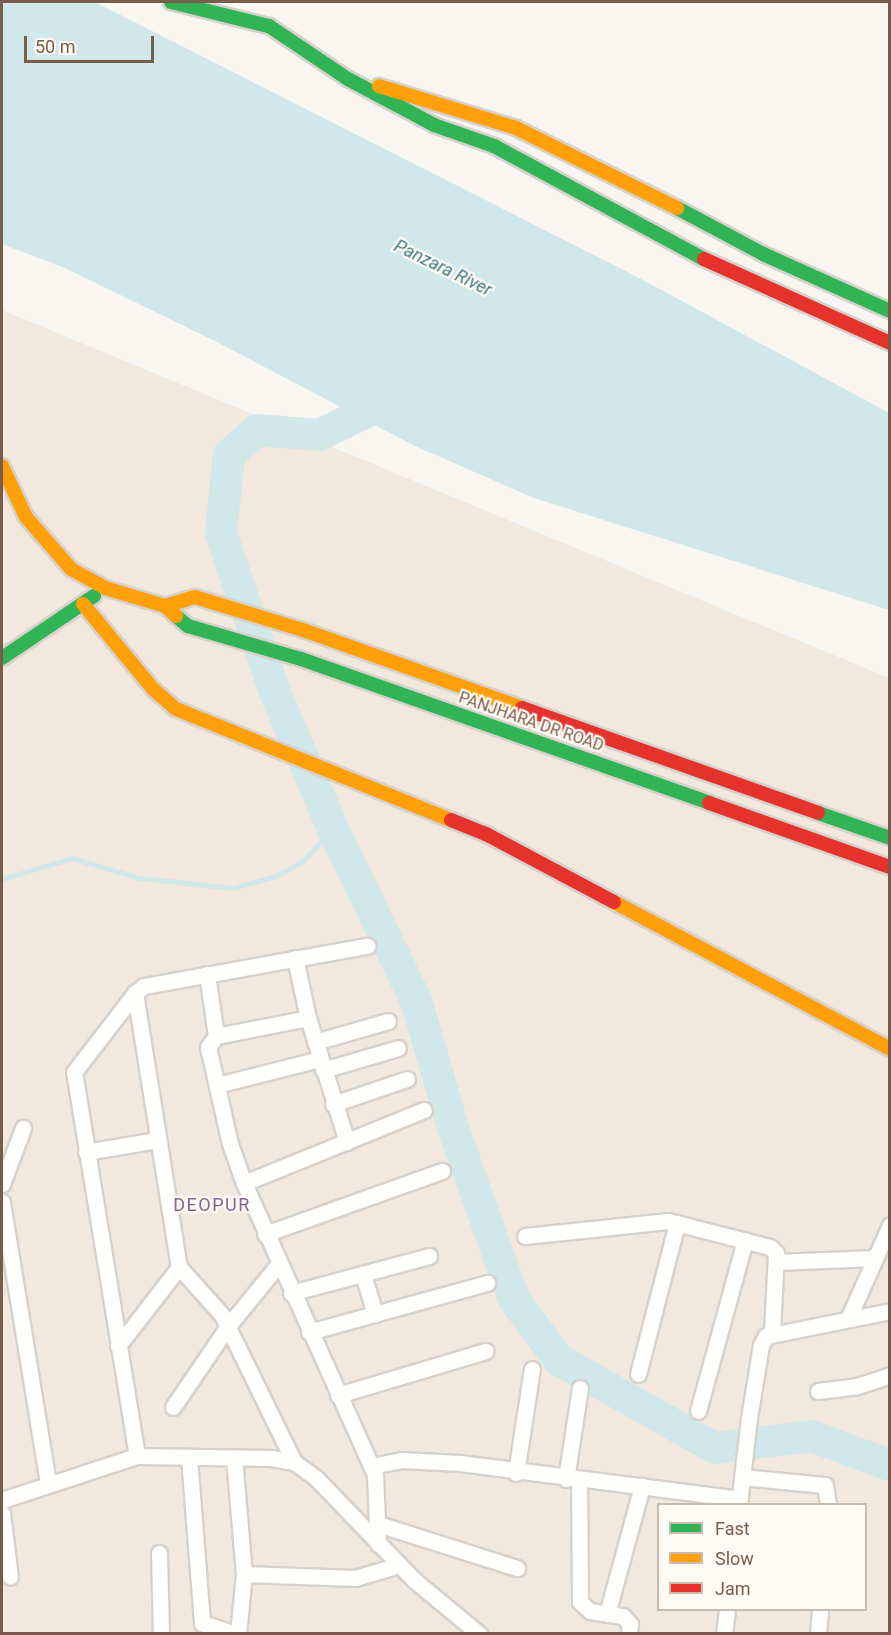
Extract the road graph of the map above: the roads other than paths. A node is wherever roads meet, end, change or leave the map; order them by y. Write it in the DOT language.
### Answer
graph roads {
  1 [pos="171,2"];
  2 [pos="205,6"];
  3 [pos="348,79"];
  4 [pos="890,311"];
  5 [pos="890,343"];
  6 [pos="2,466"];
  7 [pos="105,588"];
  8 [pos="83,604"];
  9 [pos="165,606"];
  10 [pos="2,658"];
  11 [pos="890,838"];
  12 [pos="890,867"];
  13 [pos="367,946"];
  14 [pos="296,958"];
  15 [pos="207,974"];
  16 [pos="135,993"];
  17 [pos="308,1018"];
  18 [pos="388,1020"];
  19 [pos="216,1036"];
  20 [pos="315,1042"];
  21 [pos="398,1048"];
  22 [pos="890,1048"];
  23 [pos="322,1065"];
  24 [pos="407,1079"];
  25 [pos="217,1085"];
  26 [pos="333,1104"];
  27 [pos="424,1110"];
  28 [pos="24,1128"];
  29 [pos="157,1140"];
  30 [pos="347,1142"];
  31 [pos="86,1152"];
  32 [pos="442,1171"];
  33 [pos="244,1183"];
  34 [pos="2,1184"];
  35 [pos="2,1202"];
  36 [pos="678,1223"];
  37 [pos="890,1225"];
  38 [pos="265,1234"];
  39 [pos="525,1236"];
  40 [pos="745,1240"];
  41 [pos="429,1256"];
  42 [pos="875,1258"];
  43 [pos="776,1262"];
  44 [pos="278,1265"];
  45 [pos="179,1267"];
  46 [pos="363,1274"];
  47 [pos="487,1283"];
  48 [pos="291,1293"];
  49 [pos="375,1314"];
  50 [pos="889,1316"];
  51 [pos="848,1319"];
  52 [pos="228,1326"];
  53 [pos="309,1332"];
  54 [pos="772,1332"];
  55 [pos="118,1346"];
  56 [pos="486,1351"];
  57 [pos="532,1369"];
  58 [pos="638,1374"];
  59 [pos="890,1375"];
  60 [pos="580,1388"];
  61 [pos="818,1391"];
  62 [pos="338,1395"];
  63 [pos="173,1407"];
  64 [pos="698,1411"];
  65 [pos="136,1456"];
  66 [pos="189,1457"];
  67 [pos="234,1458"];
  68 [pos="294,1462"];
  69 [pos="371,1466"];
  70 [pos="516,1473"];
  71 [pos="742,1477"];
  72 [pos="572,1479"];
  73 [pos="48,1483"];
  74 [pos="642,1486"];
  75 [pos="2,1500"];
  76 [pos="739,1502"];
  77 [pos="828,1503"];
  78 [pos="2,1513"];
  79 [pos="378,1524"];
  80 [pos="378,1544"];
  81 [pos="159,1553"];
  82 [pos="399,1565"];
  83 [pos="517,1568"];
  84 [pos="244,1574"];
  85 [pos="10,1577"];
  86 [pos="727,1611"];
  87 [pos="820,1611"];
  88 [pos="607,1614"];
  89 [pos="198,1628"];
  90 [pos="161,1634"];
  91 [pos="236,1634"];
  92 [pos="479,1634"];
  93 [pos="629,1634"];
  94 [pos="724,1634"];
  95 [pos="818,1634"];
  1 -- 2 [label="street"];
  2 -- 3 [label="street"];
  3 -- 4 [label="street"];
  3 -- 5 [label="street"];
  6 -- 7 [label="street, PANJHARA DR ROAD"];
  7 -- 8 [label="street"];
  7 -- 9 [label="street, PANJHARA DR ROAD"];
  8 -- 10 [label="street"];
  8 -- 22 [label="street"];
  9 -- 11 [label="street, PANJHARA DR ROAD"];
  9 -- 12 [label="street, PANJHARA DR ROAD"];
  13 -- 14 [label="street"];
  14 -- 15 [label="street"];
  14 -- 17 [label="street"];
  15 -- 16 [label="street"];
  15 -- 19 [label="street"];
  16 -- 29 [label="street"];
  16 -- 31 [label="street"];
  17 -- 19 [label="street"];
  17 -- 20 [label="street"];
  18 -- 20 [label="street"];
  19 -- 25 [label="street"];
  20 -- 23 [label="street"];
  21 -- 23 [label="street"];
  23 -- 25 [label="street"];
  23 -- 26 [label="street"];
  24 -- 26 [label="street"];
  25 -- 33 [label="street"];
  26 -- 30 [label="street"];
  27 -- 30 [label="street"];
  28 -- 34 [label="street"];
  29 -- 31 [label="street"];
  29 -- 45 [label="street"];
  30 -- 33 [label="street"];
  31 -- 55 [label="street"];
  32 -- 38 [label="street"];
  33 -- 38 [label="street"];
  35 -- 73 [label="street"];
  36 -- 39 [label="street"];
  36 -- 40 [label="street"];
  36 -- 58 [label="street"];
  37 -- 42 [label="street"];
  38 -- 44 [label="street"];
  40 -- 43 [label="street"];
  40 -- 64 [label="street"];
  41 -- 46 [label="street"];
  42 -- 43 [label="street"];
  42 -- 51 [label="street"];
  43 -- 54 [label="street"];
  44 -- 48 [label="street"];
  44 -- 52 [label="street"];
  45 -- 52 [label="street"];
  45 -- 55 [label="street"];
  46 -- 48 [label="street"];
  46 -- 49 [label="street"];
  47 -- 49 [label="street"];
  48 -- 53 [label="street"];
  49 -- 53 [label="street"];
  50 -- 51 [label="street"];
  51 -- 54 [label="street"];
  52 -- 63 [label="street"];
  52 -- 68 [label="street"];
  53 -- 62 [label="street"];
  54 -- 71 [label="street"];
  55 -- 65 [label="street"];
  56 -- 62 [label="street"];
  57 -- 70 [label="street"];
  59 -- 61 [label="street"];
  60 -- 72 [label="street"];
  62 -- 69 [label="street"];
  65 -- 66 [label="street"];
  65 -- 73 [label="street"];
  66 -- 67 [label="street"];
  66 -- 89 [label="street"];
  67 -- 68 [label="street"];
  67 -- 84 [label="street"];
  68 -- 80 [label="street"];
  69 -- 70 [label="street"];
  69 -- 79 [label="street"];
  70 -- 72 [label="street"];
  71 -- 76 [label="street"];
  71 -- 77 [label="street"];
  72 -- 74 [label="street"];
  72 -- 88 [label="street"];
  73 -- 75 [label="street"];
  74 -- 76 [label="street"];
  74 -- 88 [label="street"];
  78 -- 85 [label="street"];
  79 -- 80 [label="street"];
  79 -- 83 [label="street"];
  80 -- 82 [label="street"];
  81 -- 90 [label="street"];
  82 -- 84 [label="street"];
  82 -- 92 [label="street"];
  84 -- 91 [label="street"];
  86 -- 94 [label="street"];
  87 -- 95 [label="street"];
  88 -- 93 [label="street"];
  89 -- 91 [label="street"];
}
